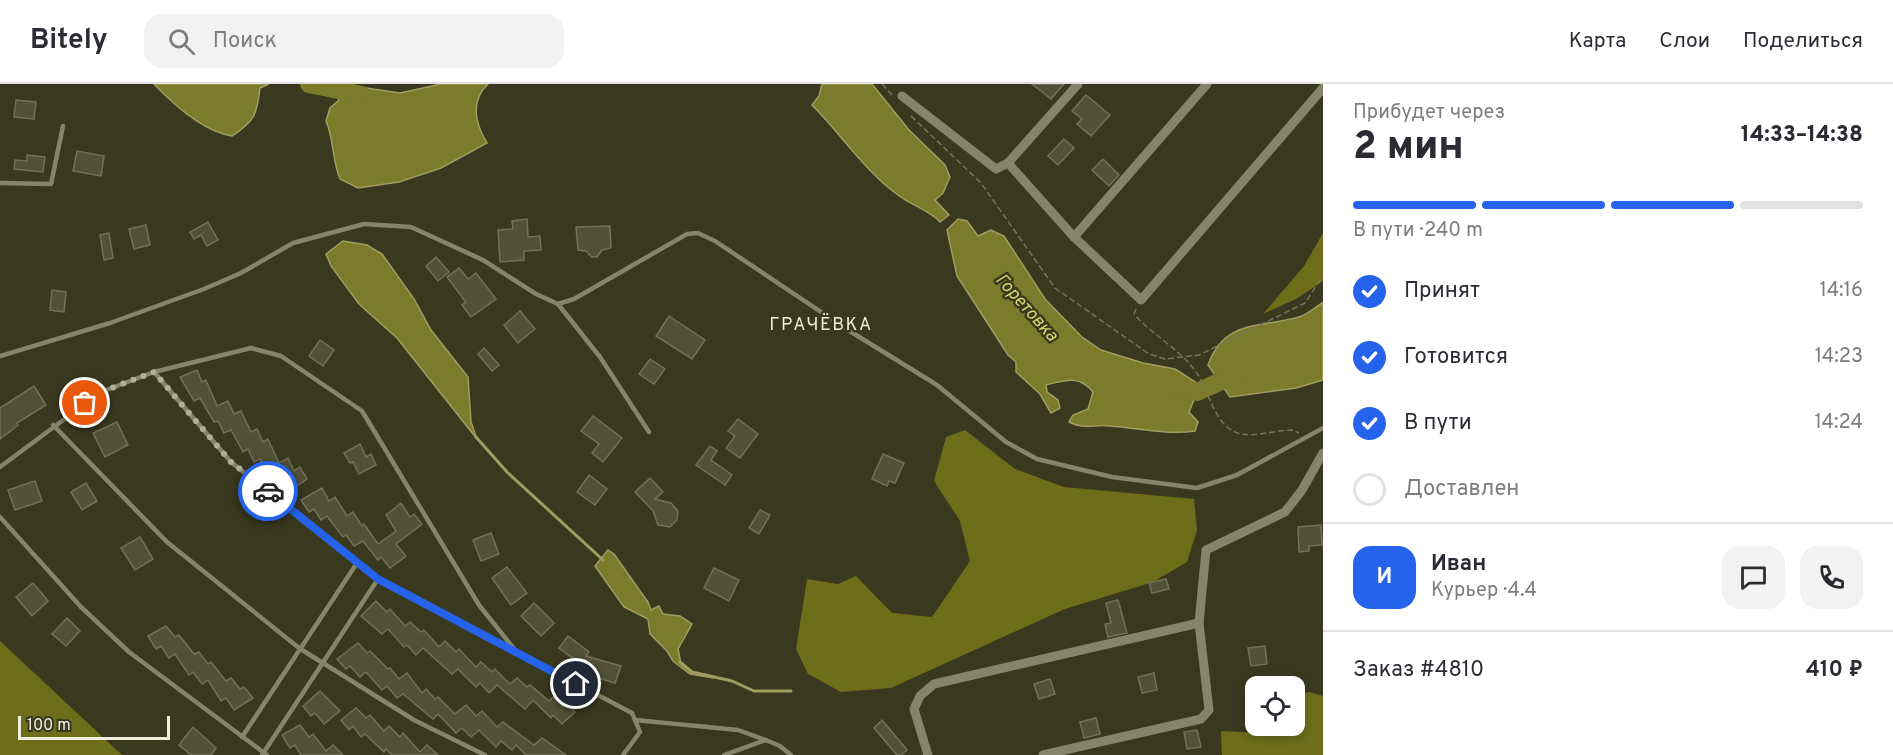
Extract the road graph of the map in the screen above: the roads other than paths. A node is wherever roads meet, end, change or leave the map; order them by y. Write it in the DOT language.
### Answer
graph roads {
  1 [pos="1078,84"];
  2 [pos="1207,84"];
  3 [pos="1323,88"];
  4 [pos="902,96"];
  5 [pos="63,126"];
  6 [pos="1008,164"];
  7 [pos="0,183"];
  8 [pos="1074,237"];
  9 [pos="558,304"];
  10 [pos="0,356"];
  11 [pos="154,372"];
  12 [pos="53,425"];
  13 [pos="1323,428"];
  14 [pos="649,432"];
  15 [pos="1323,453"];
  16 [pos="0,466"];
  17 [pos="0,517"];
  18 [pos="357,563"];
  19 [pos="378,579"];
  20 [pos="1199,622"];
  21 [pos="299,648"];
  22 [pos="519,655"];
  23 [pos="320,664"];
  24 [pos="635,720"];
  25 [pos="242,737"];
  26 [pos="766,740"];
  27 [pos="264,754"];
  28 [pos="485,755"];
  29 [pos="623,755"];
  30 [pos="724,755"];
  31 [pos="791,755"];
  32 [pos="928,755"];
  33 [pos="1043,755"];
  1 -- 6 [label="street"];
  2 -- 8 [label="street"];
  3 -- 8 [label="street"];
  4 -- 6 [label="street"];
  5 -- 7 [label="lane"];
  6 -- 8 [label="street"];
  9 -- 10 [label="lane"];
  9 -- 13 [label="lane"];
  9 -- 14 [label="lane"];
  11 -- 12 [label="lane"];
  11 -- 18 [label="lane"];
  11 -- 22 [label="lane"];
  12 -- 16 [label="lane"];
  12 -- 21 [label="lane"];
  15 -- 20 [label="street"];
  17 -- 25 [label="lane"];
  18 -- 19 [label="lane"];
  18 -- 21 [label="lane"];
  19 -- 22 [label="lane"];
  19 -- 23 [label="lane"];
  20 -- 32 [label="street"];
  20 -- 33 [label="street"];
  21 -- 23 [label="lane"];
  21 -- 25 [label="lane"];
  22 -- 24 [label="lane"];
  23 -- 27 [label="lane"];
  23 -- 28 [label="lane"];
  24 -- 26 [label="lane"];
  24 -- 29 [label="lane"];
  25 -- 27 [label="lane"];
  26 -- 30 [label="lane"];
  26 -- 31 [label="lane"];
}
